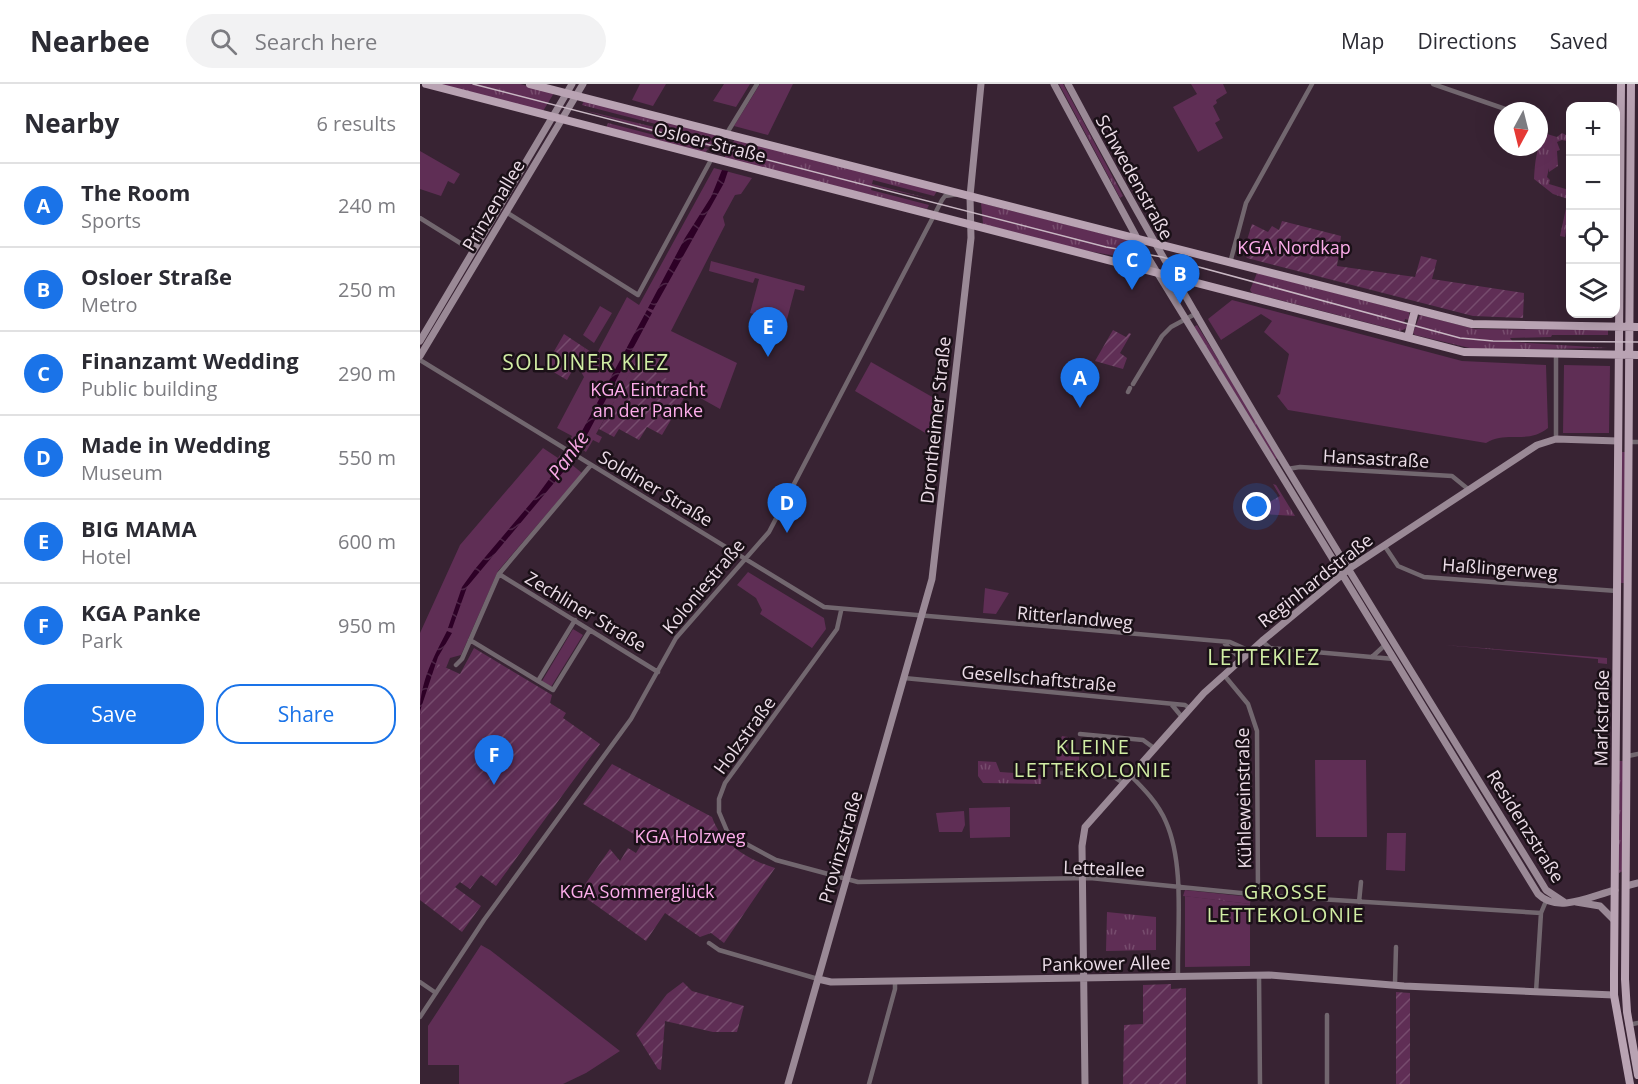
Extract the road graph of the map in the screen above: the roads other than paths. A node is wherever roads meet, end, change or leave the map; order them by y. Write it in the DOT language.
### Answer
graph roads {
  1 [pos="426,84"];
  2 [pos="530,84"];
  3 [pos="572,84"];
  4 [pos="583,84"];
  5 [pos="757,84"];
  6 [pos="981,84"];
  7 [pos="1054,84"];
  8 [pos="1068,84"];
  9 [pos="1312,84"];
  10 [pos="1433,84"];
  11 [pos="1621,84"];
  12 [pos="1631,84"];
  13 [pos="566,93"];
  14 [pos="576,96"];
  15 [pos="1494,105"];
  16 [pos="1621,111"];
  17 [pos="1631,111"];
  18 [pos="552,117"];
  19 [pos="562,120"];
  20 [pos="727,133"];
  21 [pos="712,158"];
  22 [pos="960,193"];
  23 [pos="970,196"];
  24 [pos="506,212"];
  25 [pos="934,215"];
  26 [pos="420,218"];
  27 [pos="971,225"];
  28 [pos="1137,238"];
  29 [pos="1153,242"];
  30 [pos="472,250"];
  31 [pos="1230,262"];
  32 [pos="1157,272"];
  33 [pos="1174,277"];
  34 [pos="1415,310"];
  35 [pos="1197,313"];
  36 [pos="1186,320"];
  37 [pos="1619,326"];
  38 [pos="1634,327"];
  39 [pos="1408,337"];
  40 [pos="424,339"];
  41 [pos="1556,354"];
  42 [pos="1618,355"];
  43 [pos="1634,355"];
  44 [pos="420,358"];
  45 [pos="1130,388"];
  46 [pos="1251,408"];
  47 [pos="1243,413"];
  48 [pos="1556,439"];
  49 [pos="1618,441"];
  50 [pos="1634,442"];
  51 [pos="591,465"];
  52 [pos="1288,469"];
  53 [pos="1279,471"];
  54 [pos="1468,489"];
  55 [pos="1384,545"];
  56 [pos="745,559"];
  57 [pos="1350,568"];
  58 [pos="499,574"];
  59 [pos="1342,574"];
  60 [pos="1617,591"];
  61 [pos="1628,591"];
  62 [pos="841,610"];
  63 [pos="922,617"];
  64 [pos="574,620"];
  65 [pos="590,630"];
  66 [pos="470,640"];
  67 [pos="1262,641"];
  68 [pos="1225,644"];
  69 [pos="1385,645"];
  70 [pos="1250,651"];
  71 [pos="1372,657"];
  72 [pos="1241,659"];
  73 [pos="1394,659"];
  74 [pos="456,665"];
  75 [pos="658,672"];
  76 [pos="1224,675"];
  77 [pos="904,678"];
  78 [pos="538,681"];
  79 [pos="1617,683"];
  80 [pos="1628,686"];
  81 [pos="1171,704"];
  82 [pos="1189,708"];
  83 [pos="1182,717"];
  84 [pos="1080,734"];
  85 [pos="1154,748"];
  86 [pos="1638,754"];
  87 [pos="1616,756"];
  88 [pos="1628,756"];
  89 [pos="1062,773"];
  90 [pos="1130,775"];
  91 [pos="1123,783"];
  92 [pos="1082,879"];
  93 [pos="846,880"];
  94 [pos="1361,882"];
  95 [pos="1638,883"];
  96 [pos="1177,886"];
  97 [pos="1626,886"];
  98 [pos="1615,890"];
  99 [pos="1258,895"];
  100 [pos="1546,901"];
  101 [pos="1564,902"];
  102 [pos="1574,902"];
  103 [pos="1359,903"];
  104 [pos="1541,913"];
  105 [pos="1614,920"];
  106 [pos="709,943"];
  107 [pos="1396,947"];
  108 [pos="1259,975"];
  109 [pos="1178,976"];
  110 [pos="1083,978"];
  111 [pos="818,979"];
  112 [pos="895,981"];
  113 [pos="420,982"];
  114 [pos="1395,983"];
  115 [pos="1536,992"];
  116 [pos="436,993"];
  117 [pos="1625,995"];
  118 [pos="1614,996"];
  119 [pos="1327,1015"];
  120 [pos="420,1017"];
  121 [pos="1638,1023"];
  122 [pos="1628,1024"];
  123 [pos="1638,1075"];
  124 [pos="788,1084"];
  125 [pos="869,1084"];
  126 [pos="1085,1084"];
  127 [pos="1260,1084"];
  128 [pos="1327,1084"];
  129 [pos="1630,1084"];
  1 -- 18 [label="main road, Osloer Straße"];
  2 -- 13 [label="main road, Osloer Straße"];
  3 -- 13 [label="main road, Prinzenallee"];
  4 -- 14 [label="main road, Prinzenallee"];
  5 -- 20 [label="street"];
  6 -- 23 [label="main road"];
  7 -- 28 [label="main road, Schwedenstraße"];
  8 -- 29 [label="main road, Schwedenstraße"];
  9 -- 31 [label="street"];
  10 -- 15 [label="street"];
  11 -- 16 [label="main road, Markstraße"];
  12 -- 17 [label="main road, Markstraße"];
  13 -- 14 [label="main road, Osloer Straße"];
  13 -- 18 [label="main road, Prinzenallee"];
  14 -- 19 [label="main road, Prinzenallee"];
  14 -- 20 [label="main road, Osloer Straße"];
  16 -- 17 [label="main road"];
  16 -- 37 [label="main road, Markstraße"];
  17 -- 38 [label="main road, Markstraße"];
  18 -- 19 [label="main road, Osloer Straße"];
  18 -- 30 [label="main road, Prinzenallee"];
  19 -- 21 [label="main road, Osloer Straße"];
  19 -- 24 [label="main road, Prinzenallee"];
  20 -- 22 [label="main road, Osloer Straße"];
  21 -- 24 [label="street"];
  21 -- 25 [label="main road, Osloer Straße"];
  22 -- 23 [label="main road, Osloer Straße"];
  22 -- 25 [label="street, Koloniestraße"];
  23 -- 27 [label="main road, Drontheimer Straße"];
  23 -- 28 [label="main road, Osloer Straße"];
  24 -- 40 [label="main road, Prinzenallee"];
  25 -- 27 [label="main road, Osloer Straße"];
  25 -- 56 [label="street, Koloniestraße"];
  26 -- 30 [label="street"];
  27 -- 32 [label="main road, Osloer Straße"];
  27 -- 63 [label="main road, Drontheimer Straße"];
  28 -- 29 [label="main road, Osloer Straße"];
  28 -- 32 [label="main road, Schwedenstraße"];
  29 -- 31 [label="main road, Osloer Straße"];
  29 -- 33 [label="main road, Schwedenstraße"];
  30 -- 40 [label="main road, Prinzenallee"];
  31 -- 34 [label="main road, Osloer Straße"];
  32 -- 33 [label="main road, Osloer Straße"];
  32 -- 36 [label="main road, Schwedenstraße"];
  33 -- 35 [label="main road, Schwedenstraße"];
  33 -- 39 [label="main road, Osloer Straße"];
  34 -- 37 [label="main road, Osloer Straße"];
  34 -- 39 [label="main road"];
  35 -- 36 [label="street"];
  35 -- 46 [label="main road, Schwedenstraße"];
  36 -- 45 [label="street"];
  36 -- 47 [label="main road, Schwedenstraße"];
  37 -- 38 [label="main road, Osloer Straße"];
  37 -- 42 [label="main road, Markstraße"];
  38 -- 43 [label="main road, Markstraße"];
  39 -- 41 [label="main road, Osloer Straße"];
  40 -- 44 [label="main road, Prinzenallee"];
  41 -- 42 [label="main road, Osloer Straße"];
  41 -- 48 [label="street"];
  42 -- 43 [label="main road, Osloer Straße"];
  42 -- 49 [label="main road, Markstraße"];
  43 -- 50 [label="main road, Markstraße"];
  44 -- 51 [label="street, Soldiner Straße"];
  46 -- 52 [label="main road, Residenzstraße"];
  47 -- 53 [label="main road, Residenzstraße"];
  48 -- 49 [label="main road, Reginhardstraße"];
  48 -- 54 [label="main road, Reginhardstraße"];
  49 -- 50 [label="main road"];
  49 -- 60 [label="main road, Markstraße"];
  50 -- 61 [label="main road, Markstraße"];
  51 -- 56 [label="street, Soldiner Straße"];
  51 -- 58 [label="street"];
  52 -- 53 [label="street, Hansastraße"];
  52 -- 54 [label="street, Hansastraße"];
  52 -- 57 [label="main road, Residenzstraße"];
  53 -- 59 [label="main road, Residenzstraße"];
  54 -- 55 [label="main road, Reginhardstraße"];
  55 -- 57 [label="main road, Reginhardstraße"];
  55 -- 60 [label="street, Haßlingerweg"];
  56 -- 62 [label="street, Soldiner Straße"];
  56 -- 75 [label="street, Koloniestraße"];
  57 -- 59 [label="main road, Reginhardstraße"];
  57 -- 101 [label="main road, Residenzstraße"];
  58 -- 64 [label="street, Zechliner Straße"];
  58 -- 66 [label="street"];
  59 -- 67 [label="main road, Reginhardstraße"];
  59 -- 69 [label="main road, Residenzstraße"];
  60 -- 61 [label="main road, Haßlingerweg"];
  60 -- 79 [label="main road, Markstraße"];
  61 -- 80 [label="main road, Markstraße"];
  62 -- 63 [label="street, Soldiner Straße"];
  62 -- 93 [label="street, Holzstraße"];
  63 -- 68 [label="street, Ritterlandweg"];
  63 -- 77 [label="main road, Provinzstraße"];
  64 -- 65 [label="street, Zechliner Straße"];
  64 -- 78 [label="street"];
  65 -- 75 [label="street, Zechliner Straße"];
  65 -- 78 [label="street"];
  66 -- 74 [label="street"];
  66 -- 78 [label="street"];
  67 -- 70 [label="main road, Reginhardstraße"];
  67 -- 71 [label="street"];
  68 -- 70 [label="street, Ritterlandweg"];
  68 -- 72 [label="street"];
  69 -- 71 [label="street"];
  69 -- 73 [label="main road, Residenzstraße"];
  70 -- 72 [label="main road, Reginhardstraße"];
  71 -- 73 [label="street"];
  72 -- 76 [label="main road, Reginhardstraße"];
  73 -- 100 [label="main road, Residenzstraße"];
  75 -- 116 [label="street, Koloniestraße"];
  76 -- 82 [label="main road, Reginhardstraße"];
  76 -- 99 [label="street, Kühleweinstraße"];
  77 -- 81 [label="street, Gesellschaftstraße"];
  77 -- 93 [label="main road, Provinzstraße"];
  79 -- 80 [label="main road"];
  79 -- 87 [label="main road, Markstraße"];
  80 -- 88 [label="main road, Markstraße"];
  81 -- 82 [label="street, Gesellschaftstraße"];
  81 -- 83 [label="street"];
  82 -- 83 [label="main road, Reginhardstraße"];
  83 -- 85 [label="main road, Reginhardstraße"];
  84 -- 85 [label="street"];
  85 -- 90 [label="main road, Reginhardstraße"];
  86 -- 88 [label="street"];
  87 -- 88 [label="main road"];
  87 -- 98 [label="main road, Markstraße"];
  88 -- 97 [label="main road, Markstraße"];
  89 -- 91 [label="street"];
  90 -- 91 [label="main road, Reginhardstraße"];
  90 -- 96 [label="street"];
  91 -- 92 [label="main road, Reginhardstraße"];
  92 -- 93 [label="street, Letteallee"];
  92 -- 96 [label="street, Letteallee"];
  92 -- 110 [label="main road, Reginhardstraße"];
  93 -- 111 [label="main road, Provinzstraße"];
  94 -- 103 [label="street"];
  95 -- 97 [label="main road"];
  96 -- 99 [label="street, Letteallee"];
  96 -- 109 [label="street"];
  97 -- 98 [label="main road"];
  97 -- 117 [label="main road, Markstraße"];
  98 -- 102 [label="main road"];
  98 -- 105 [label="main road, Markstraße"];
  99 -- 103 [label="street, Letteallee"];
  100 -- 101 [label="main road, Residenzstraße"];
  100 -- 104 [label="street"];
  101 -- 102 [label="main road"];
  102 -- 105 [label="main road"];
  103 -- 104 [label="street, Letteallee"];
  104 -- 115 [label="street"];
  105 -- 118 [label="main road, Markstraße"];
  106 -- 111 [label="street"];
  107 -- 114 [label="street"];
  108 -- 109 [label="main road, Pankower Allee"];
  108 -- 114 [label="main road, Pankower Allee"];
  108 -- 127 [label="street"];
  109 -- 110 [label="main road, Pankower Allee"];
  110 -- 112 [label="main road, Pankower Allee"];
  110 -- 126 [label="main road, Reginhardstraße"];
  111 -- 112 [label="main road, Pankower Allee"];
  111 -- 124 [label="main road, Provinzstraße"];
  112 -- 125 [label="street"];
  113 -- 116 [label="street"];
  114 -- 115 [label="main road, Pankower Allee"];
  115 -- 118 [label="main road, Pankower Allee"];
  116 -- 120 [label="street, Koloniestraße"];
  117 -- 118 [label="main road"];
  117 -- 122 [label="main road"];
  118 -- 129 [label="main road"];
  119 -- 128 [label="street"];
  121 -- 122 [label="street"];
  122 -- 123 [label="main road"];
}
